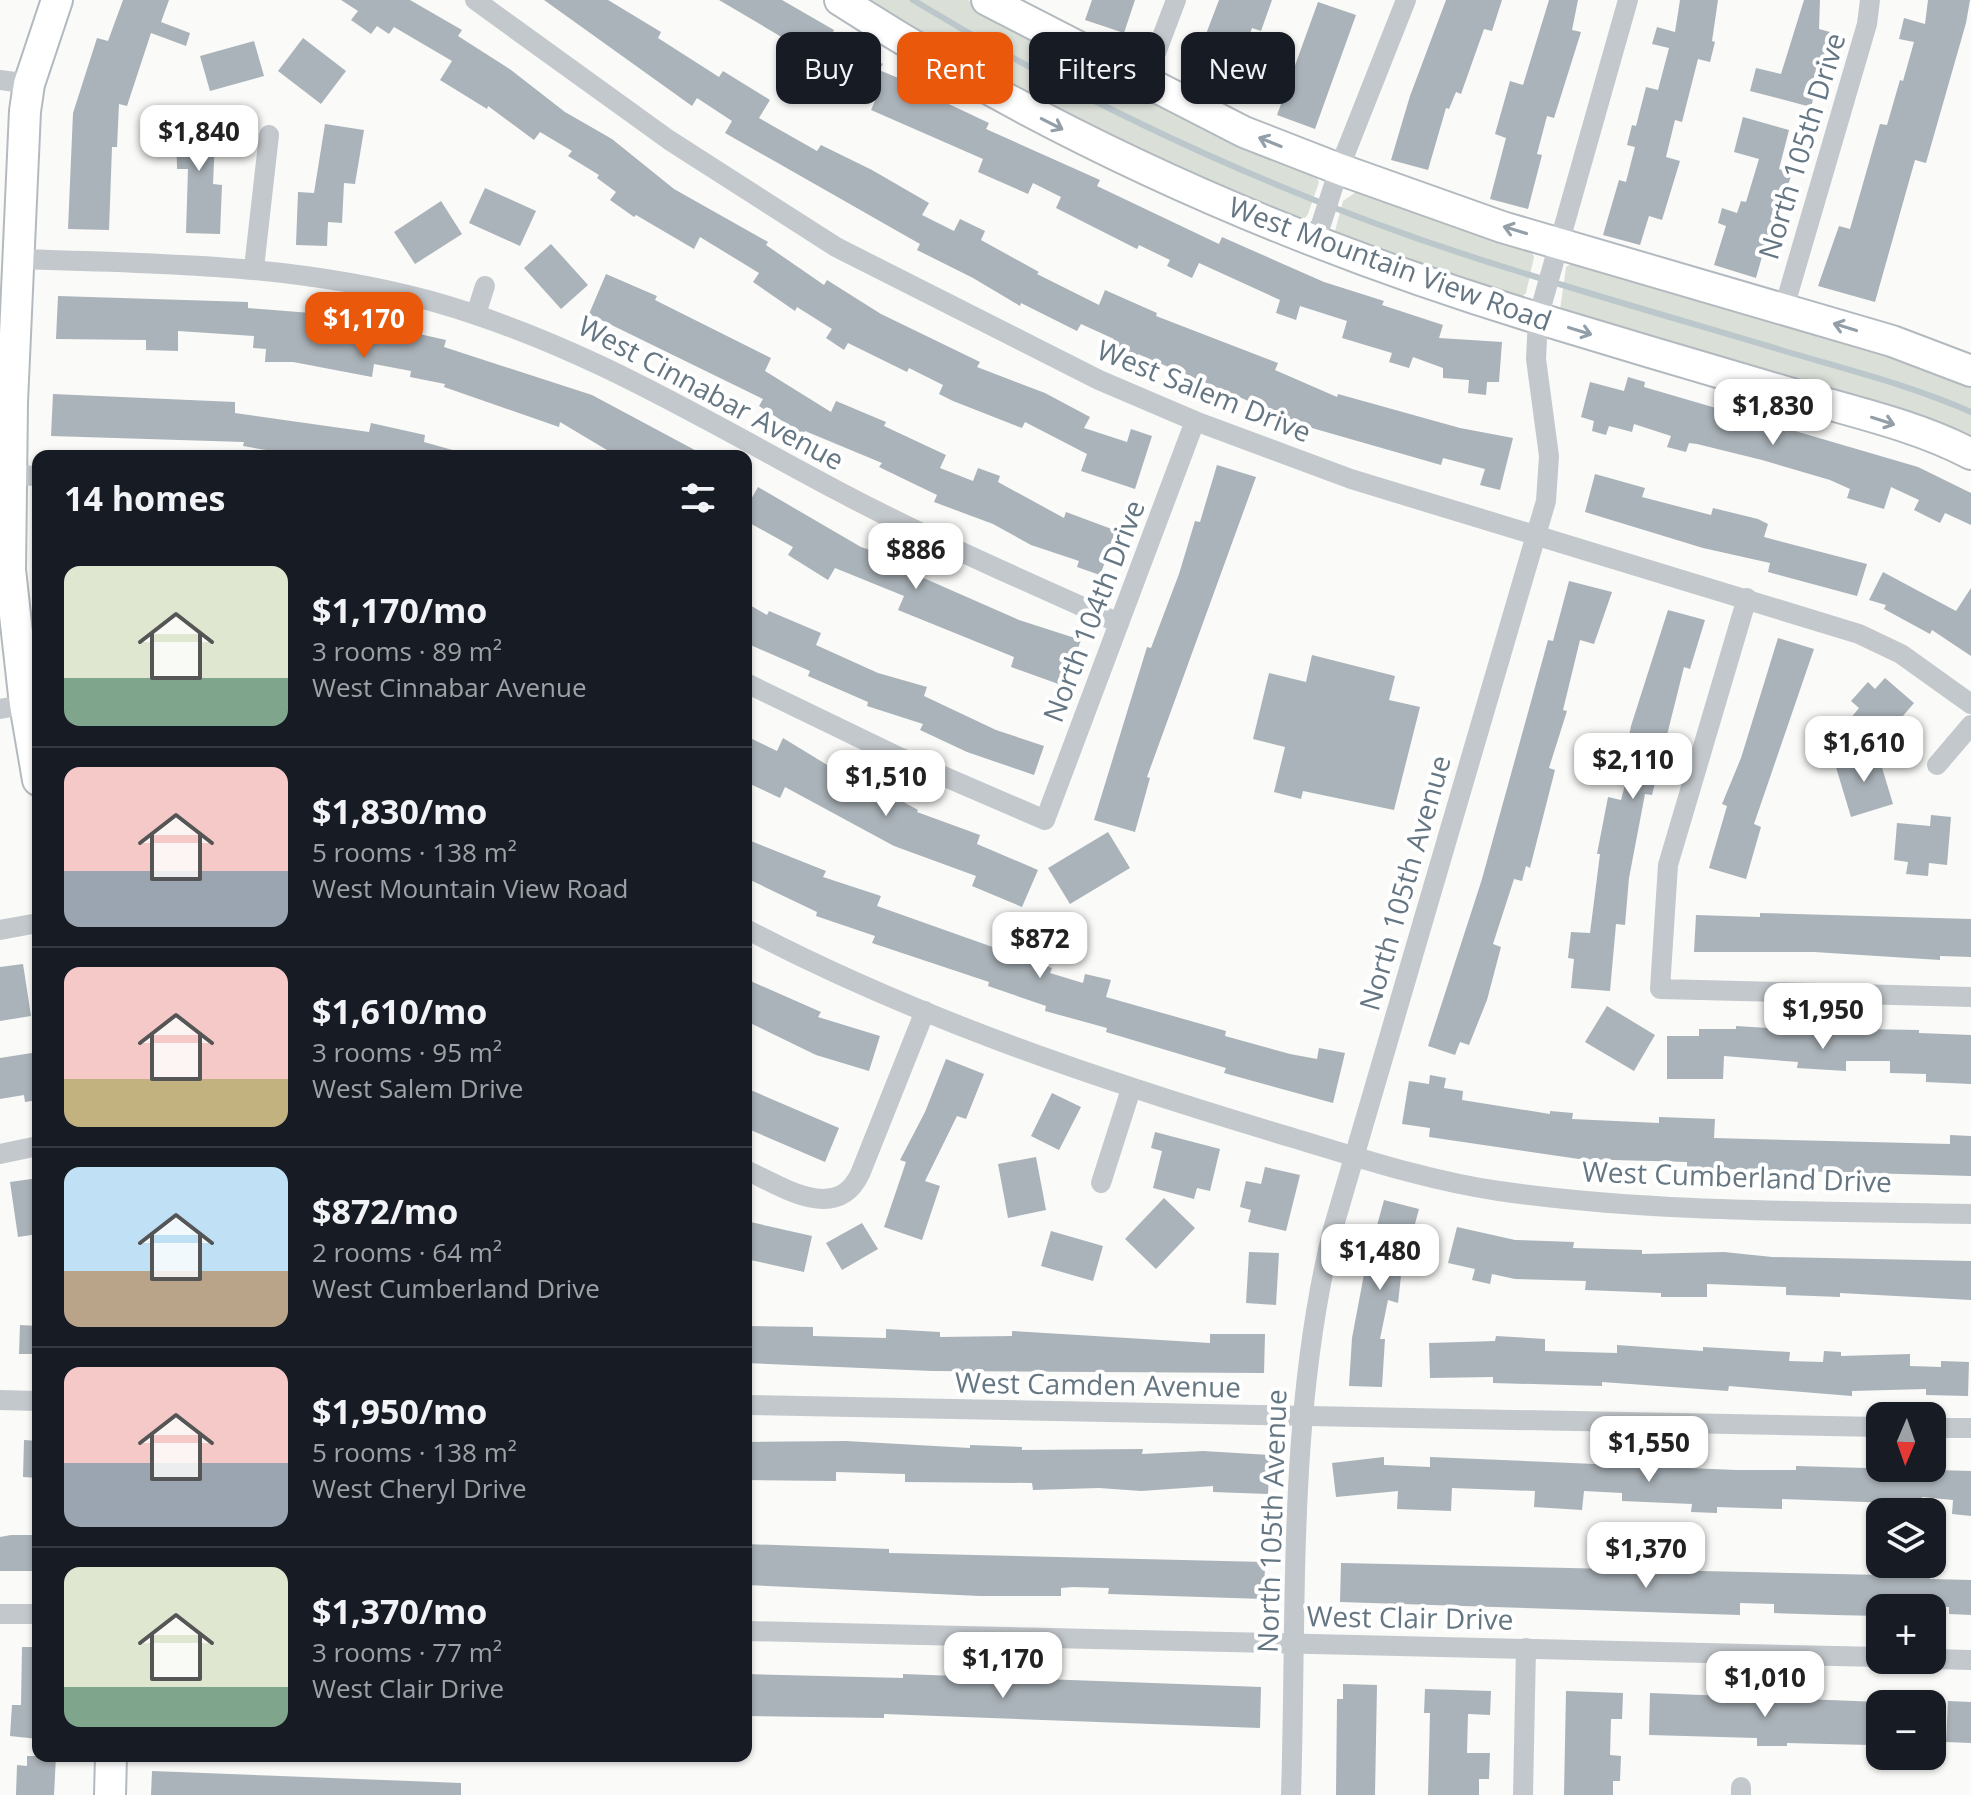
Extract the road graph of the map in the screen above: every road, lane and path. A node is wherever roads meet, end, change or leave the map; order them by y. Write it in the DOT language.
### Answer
graph roads {
  1 [pos="57,0"];
  2 [pos="475,0"];
  3 [pos="840,0"];
  4 [pos="987,0"];
  5 [pos="1176,0"];
  6 [pos="1406,0"];
  7 [pos="1628,0"];
  8 [pos="1870,0"];
  9 [pos="1049,32"];
  10 [pos="1164,32"];
  11 [pos="14,82"];
  12 [pos="1165,92"];
  13 [pos="269,135"];
  14 [pos="1339,169"];
  15 [pos="1315,243"];
  16 [pos="1557,243"];
  17 [pos="18,259"];
  18 [pos="254,268"];
  19 [pos="485,286"];
  20 [pos="1784,308"];
  21 [pos="476,314"];
  22 [pos="1538,318"];
  23 [pos="1971,371"];
  24 [pos="1195,421"];
  25 [pos="1971,454"];
  26 [pos="24,475"];
  27 [pos="1536,536"];
  28 [pos="1747,598"];
  29 [pos="1119,623"];
  30 [pos="752,686"];
  31 [pos="1971,704"];
  32 [pos="21,705"];
  33 [pos="1971,725"];
  34 [pos="32,754"];
  35 [pos="1937,765"];
  36 [pos="32,924"];
  37 [pos="0,930"];
  38 [pos="752,932"];
  39 [pos="1971,997"];
  40 [pos="925,1011"];
  41 [pos="1131,1089"];
  42 [pos="32,1147"];
  43 [pos="0,1154"];
  44 [pos="1354,1155"];
  45 [pos="752,1173"];
  46 [pos="1101,1183"];
  47 [pos="1971,1214"];
  48 [pos="0,1400"];
  49 [pos="32,1401"];
  50 [pos="752,1405"];
  51 [pos="1302,1418"];
  52 [pos="1866,1427"];
  53 [pos="1946,1428"];
  54 [pos="1971,1428"];
  55 [pos="0,1614"];
  56 [pos="32,1614"];
  57 [pos="752,1631"];
  58 [pos="1296,1644"];
  59 [pos="1526,1648"];
  60 [pos="1866,1657"];
  61 [pos="1946,1659"];
  62 [pos="1971,1660"];
  63 [pos="111,1762"];
  64 [pos="110,1795"];
  65 [pos="1291,1795"];
  66 [pos="1523,1795"];
  1 -- 11 [label="street"];
  2 -- 24 [label="street, West Salem Drive"];
  3 -- 15 [label="street, West Mountain View Road, one-way"];
  4 -- 9 [label="street"];
  5 -- 10 [label="street"];
  6 -- 14 [label="street"];
  7 -- 16 [label="street, North 105th Avenue"];
  8 -- 20 [label="street, North 105th Drive"];
  11 -- 17 [label="street"];
  14 -- 12 [label="street, one-way"];
  13 -- 18 [label="street"];
  14 -- 15 [label="street"];
  16 -- 14 [label="street, one-way"];
  15 -- 22 [label="street, West Mountain View Road"];
  16 -- 20 [label="street"];
  16 -- 22 [label="street, North 105th Avenue"];
  17 -- 18 [label="street, West Cinnabar Avenue"];
  17 -- 26 [label="street"];
  18 -- 21 [label="street, West Cinnabar Avenue"];
  19 -- 21 [label="street"];
  23 -- 20 [label="street, one-way"];
  21 -- 29 [label="street, West Cinnabar Avenue"];
  22 -- 25 [label="street, West Mountain View Road, one-way"];
  22 -- 27 [label="street, North 105th Avenue"];
  24 -- 27 [label="street, West Salem Drive"];
  24 -- 29 [label="street, North 104th Drive"];
  26 -- 32 [label="street"];
  27 -- 28 [label="street, West Salem Drive"];
  27 -- 44 [label="street, North 105th Avenue"];
  28 -- 31 [label="street, West Salem Drive"];
  28 -- 39 [label="street"];
  29 -- 30 [label="street, North 104th Drive"];
  32 -- 34 [label="street"];
  33 -- 35 [label="street"];
  36 -- 37 [label="street"];
  38 -- 40 [label="street, West Cumberland Drive"];
  40 -- 41 [label="street, West Cumberland Drive"];
  40 -- 45 [label="street"];
  41 -- 44 [label="street, West Cumberland Drive"];
  41 -- 46 [label="street"];
  42 -- 43 [label="street"];
  44 -- 47 [label="street, West Cumberland Drive"];
  44 -- 51 [label="street, North 105th Avenue"];
  48 -- 49 [label="street"];
  50 -- 51 [label="street, West Camden Avenue"];
  51 -- 52 [label="street, West Camden Avenue"];
  51 -- 58 [label="street, North 105th Avenue"];
  53 -- 54 [label="street"];
  55 -- 56 [label="street"];
  57 -- 58 [label="street, West Clair Drive"];
  58 -- 59 [label="street, West Clair Drive"];
  58 -- 65 [label="street, North 105th Avenue"];
  59 -- 60 [label="street, West Clair Drive"];
  59 -- 66 [label="street"];
  61 -- 62 [label="street"];
  63 -- 64 [label="street"];
}
